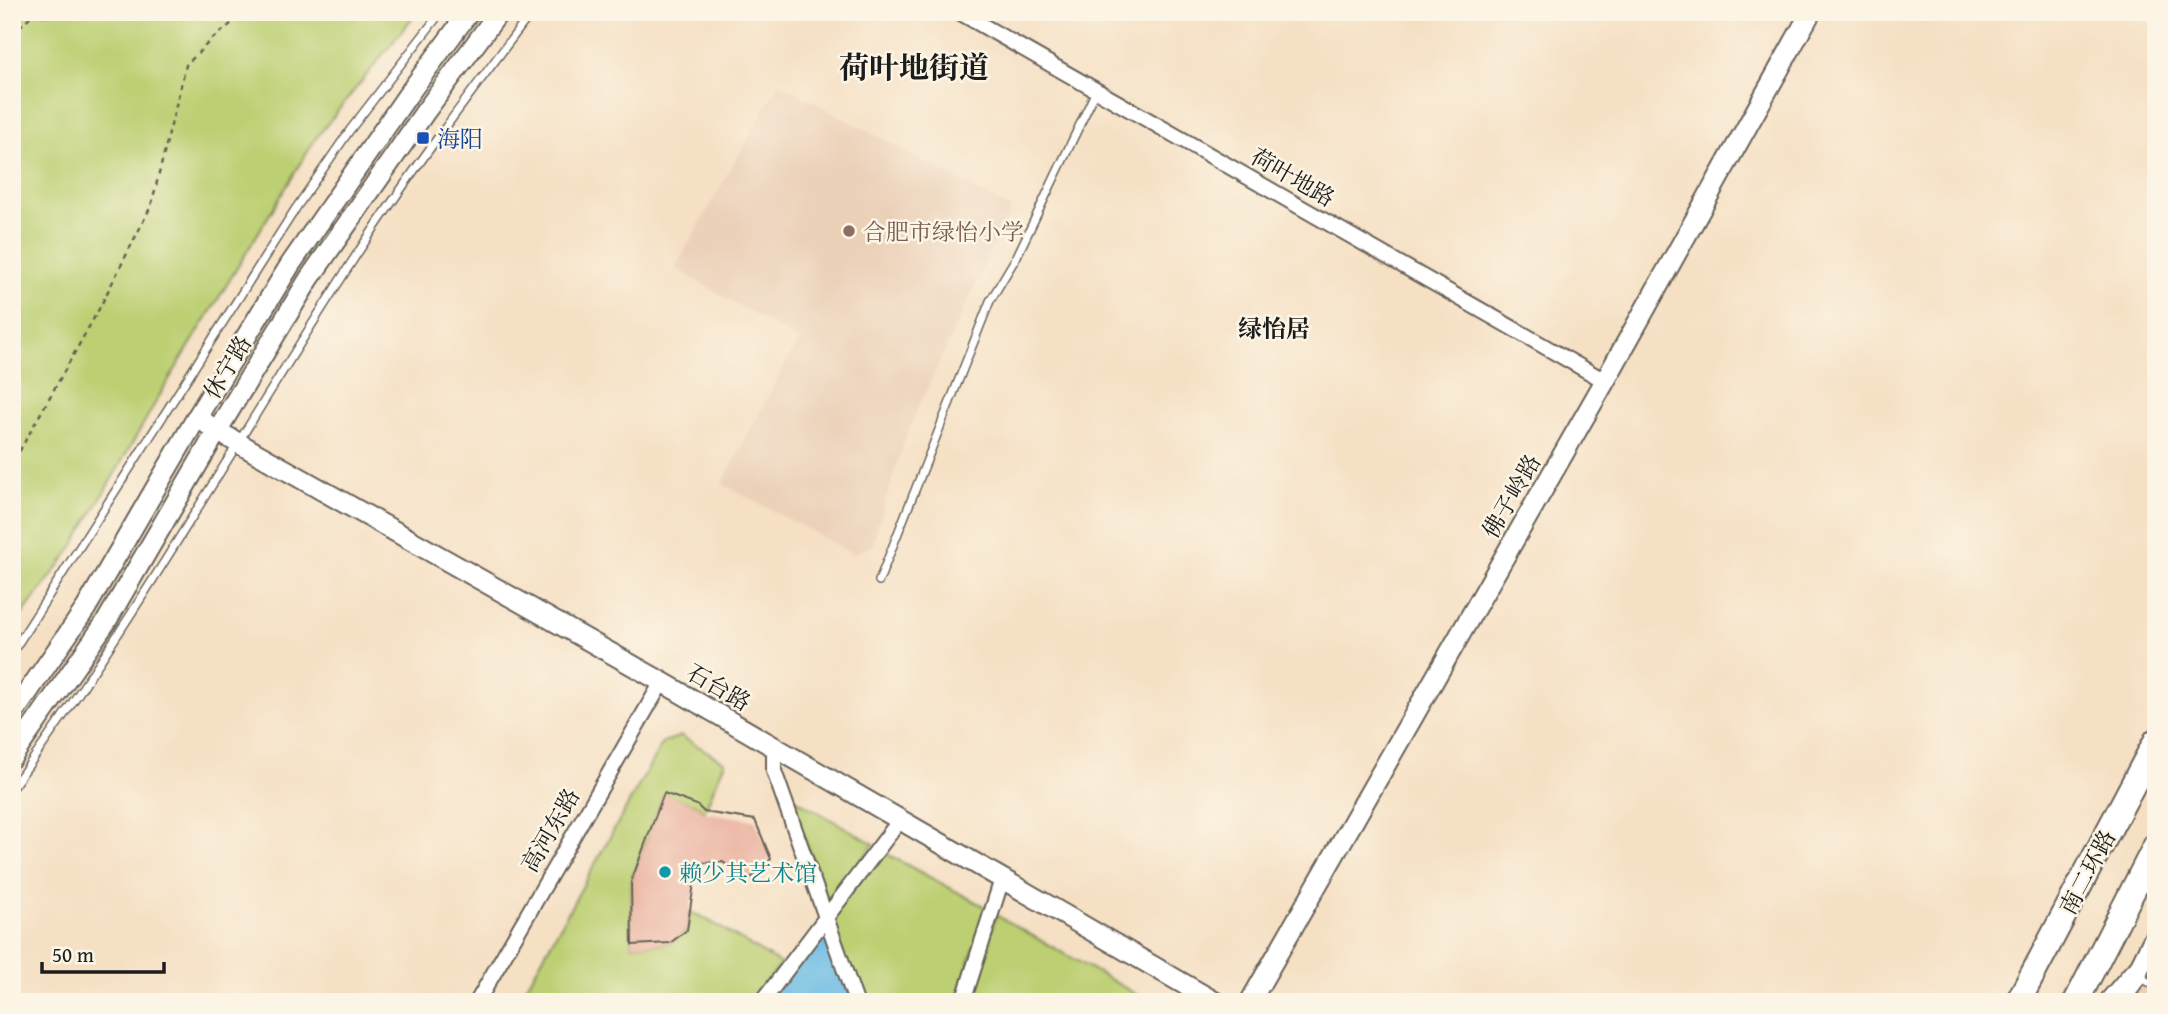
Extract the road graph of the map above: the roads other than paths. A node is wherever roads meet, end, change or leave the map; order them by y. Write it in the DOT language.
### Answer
graph roads {
  1 [pos="441,12"];
  2 [pos="469,12"];
  3 [pos="499,12"];
  4 [pos="532,12"];
  5 [pos="959,12"];
  6 [pos="1811,12"];
  7 [pos="1096,91"];
  8 [pos="1605,380"];
  9 [pos="197,417"];
  10 [pos="217,430"];
  11 [pos="239,443"];
  12 [pos="879,581"];
  13 [pos="12,653"];
  14 [pos="662,682"];
  15 [pos="12,715"];
  16 [pos="2156,741"];
  17 [pos="774,747"];
  18 [pos="12,757"];
  19 [pos="12,788"];
  20 [pos="900,820"];
  21 [pos="2156,845"];
  22 [pos="1002,879"];
  23 [pos="827,916"];
  24 [pos="2156,934"];
  25 [pos="2146,981"];
  26 [pos="477,1002"];
  27 [pos="762,1002"];
  28 [pos="856,1002"];
  29 [pos="963,1002"];
  30 [pos="1215,1002"];
  31 [pos="1250,1002"];
  32 [pos="2018,1002"];
  33 [pos="2076,1002"];
  34 [pos="2112,1002"];
  35 [pos="2122,1002"];
  1 -- 13 [label="lane"];
  2 -- 9 [label="street, 休宁路"];
  3 -- 10 [label="street, 休宁路"];
  4 -- 11 [label="lane"];
  5 -- 7 [label="street, 荷叶地路"];
  6 -- 8 [label="street, 佛子岭路"];
  7 -- 8 [label="street, 荷叶地路"];
  7 -- 12 [label="lane"];
  8 -- 31 [label="street, 佛子岭路"];
  9 -- 10 [label="street, 石台路"];
  9 -- 15 [label="street, 休宁路"];
  10 -- 11 [label="street, 石台路"];
  10 -- 18 [label="street, 休宁路"];
  11 -- 14 [label="street, 石台路"];
  11 -- 19 [label="lane"];
  14 -- 17 [label="street, 石台路"];
  14 -- 26 [label="street, 高河东路"];
  16 -- 32 [label="highway, 南二环路"];
  17 -- 20 [label="street, 石台路"];
  17 -- 23 [label="street"];
  20 -- 22 [label="street, 石台路"];
  20 -- 23 [label="street"];
  21 -- 33 [label="highway"];
  22 -- 29 [label="street"];
  22 -- 30 [label="street, 石台路"];
  23 -- 27 [label="street"];
  23 -- 28 [label="street"];
  24 -- 25 [label="street"];
  25 -- 34 [label="highway"];
  25 -- 35 [label="street"];
}
